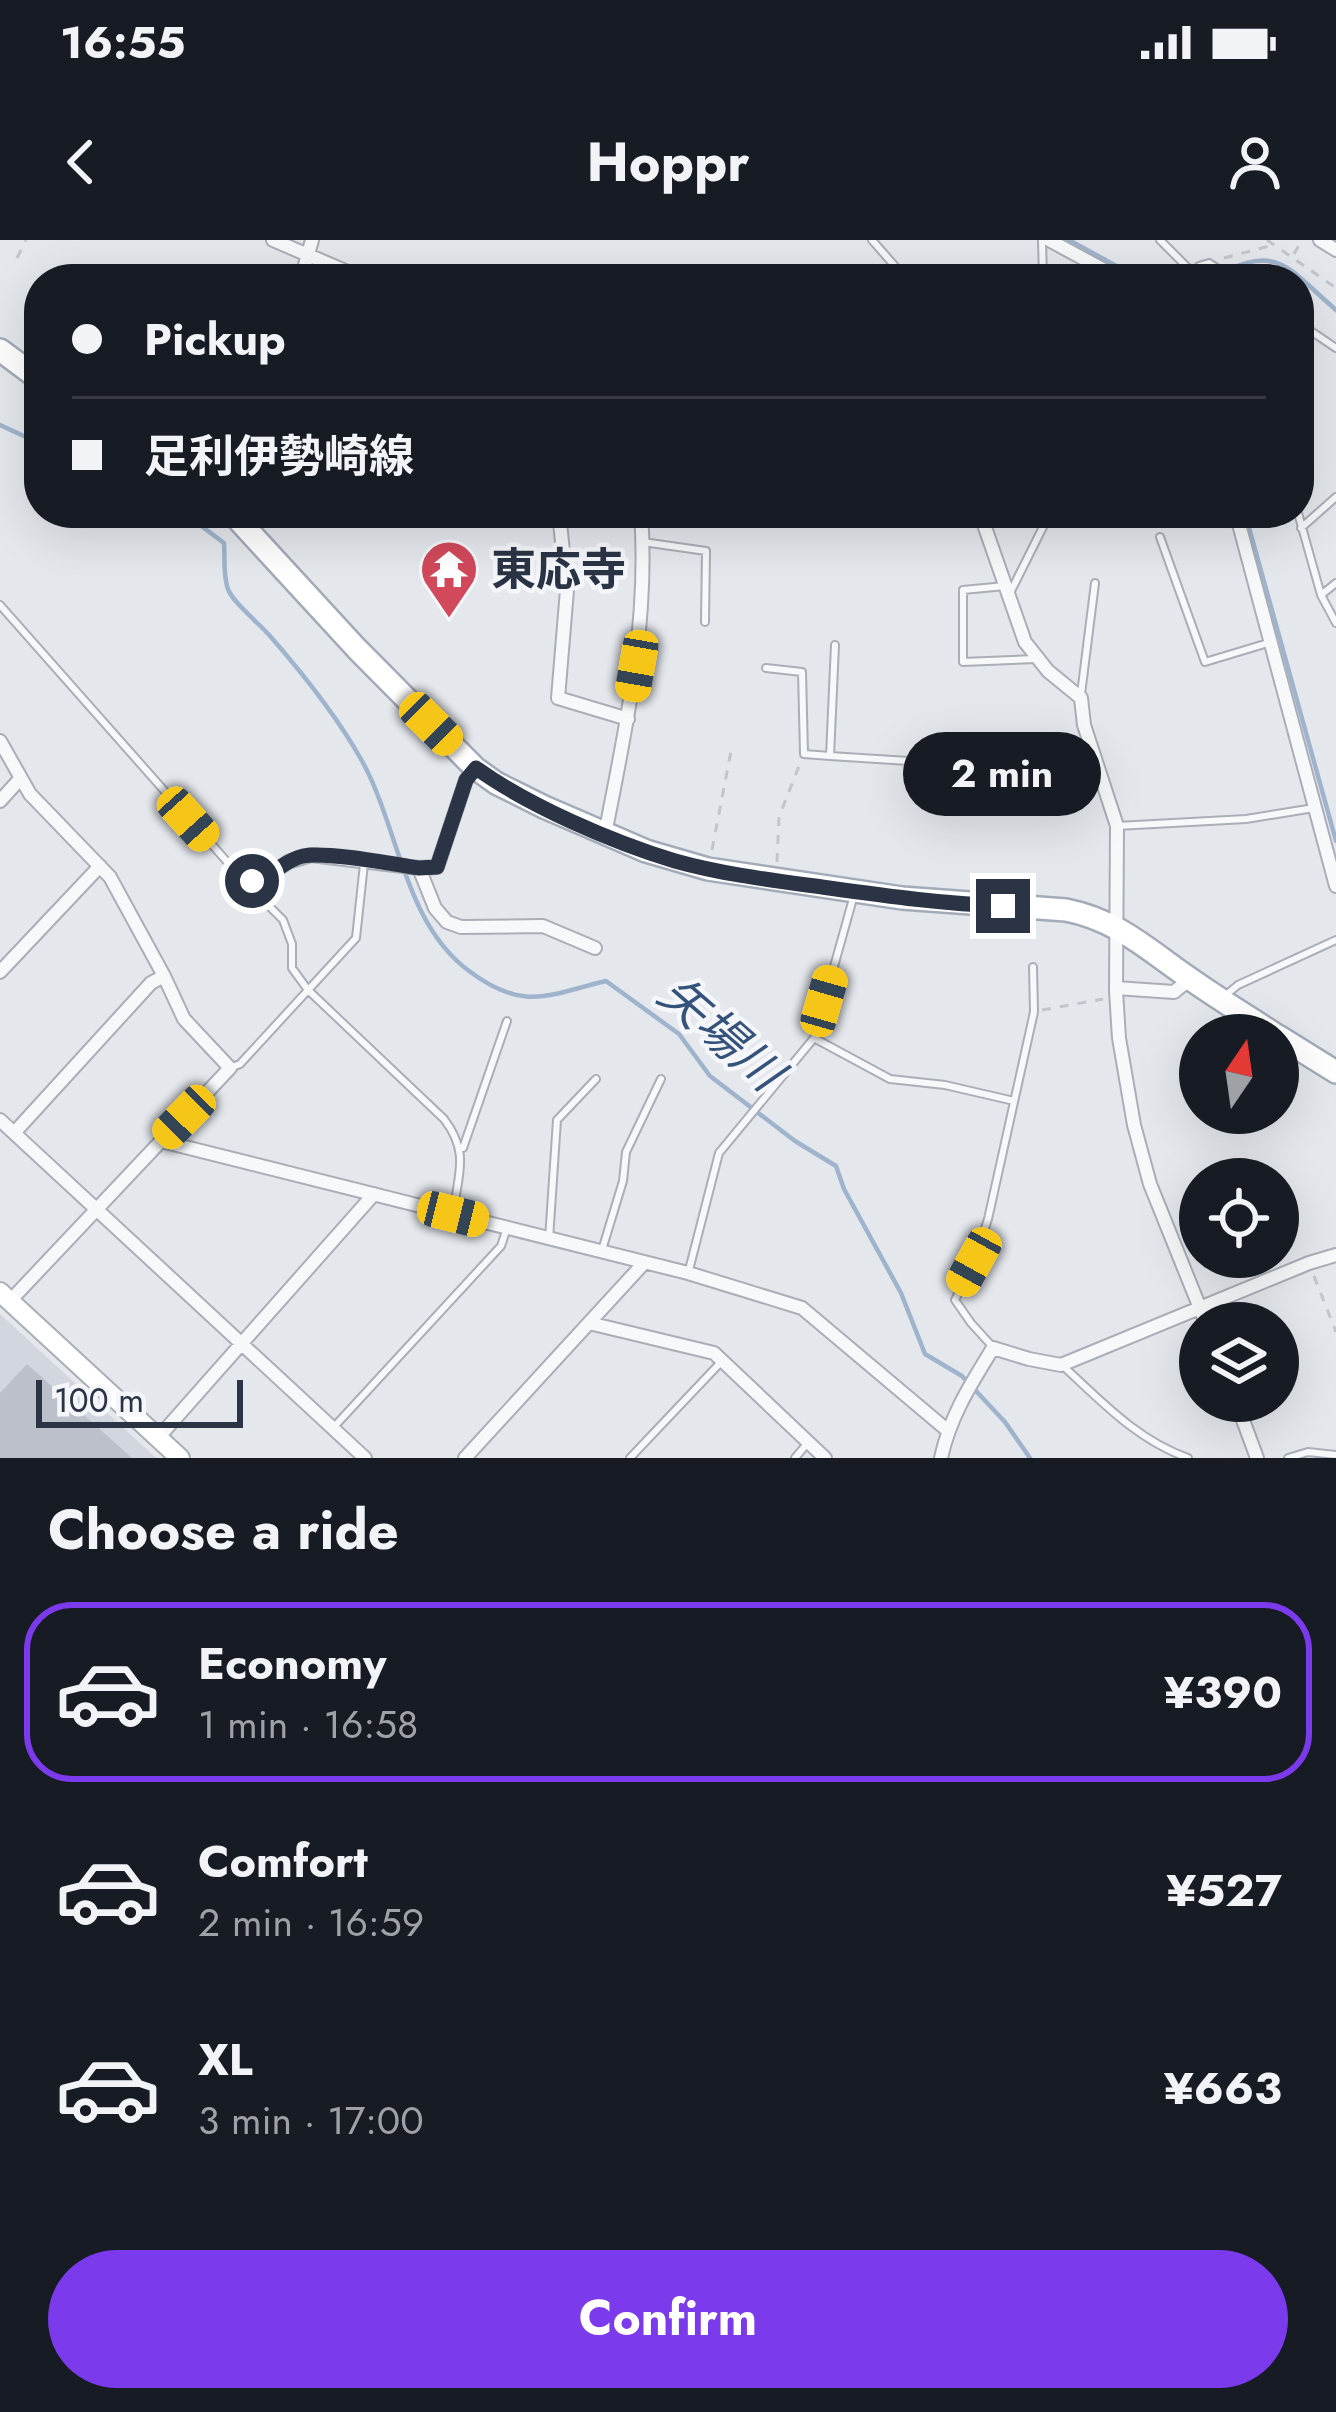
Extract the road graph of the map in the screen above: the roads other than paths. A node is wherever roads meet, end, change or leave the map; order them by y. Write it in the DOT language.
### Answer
graph roads {
  1 [pos="273,240"];
  2 [pos="872,240"];
  3 [pos="1046,240"];
  4 [pos="1160,240"];
  5 [pos="1320,240"];
  6 [pos="310,247"];
  7 [pos="1335,252"];
  8 [pos="339,264"];
  9 [pos="893,264"];
  10 [pos="1092,264"];
  11 [pos="1183,264"];
  12 [pos="246,528"];
  13 [pos="561,528"];
  14 [pos="643,528"];
  15 [pos="985,528"];
  16 [pos="1043,528"];
  17 [pos="1240,528"];
  18 [pos="1300,528"];
  19 [pos="1160,537"];
  20 [pos="644,542"];
  21 [pos="1095,583"];
  22 [pos="1336,583"];
  23 [pos="1007,591"];
  24 [pos="1321,596"];
  25 [pos="0,605"];
  26 [pos="705,622"];
  27 [pos="1336,623"];
  28 [pos="1268,643"];
  29 [pos="835,645"];
  30 [pos="1036,659"];
  31 [pos="766,668"];
  32 [pos="1081,698"];
  33 [pos="628,719"];
  34 [pos="0,741"];
  35 [pos="830,756"];
  36 [pos="476,768"];
  37 [pos="1100,773"];
  38 [pos="20,779"];
  39 [pos="0,800"];
  40 [pos="1314,808"];
  41 [pos="1117,826"];
  42 [pos="605,834"];
  43 [pos="365,861"];
  44 [pos="100,866"];
  45 [pos="419,868"];
  46 [pos="245,882"];
  47 [pos="1336,886"];
  48 [pos="855,892"];
  49 [pos="1118,927"];
  50 [pos="1336,940"];
  51 [pos="595,948"];
  52 [pos="1033,967"];
  53 [pos="0,972"];
  54 [pos="164,976"];
  55 [pos="1190,979"];
  56 [pos="308,990"];
  57 [pos="1116,993"];
  58 [pos="1221,1000"];
  59 [pos="1243,1014"];
  60 [pos="506,1021"];
  61 [pos="814,1038"];
  62 [pos="1299,1049"];
  63 [pos="230,1068"];
  64 [pos="1336,1072"];
  65 [pos="596,1079"];
  66 [pos="661,1079"];
  67 [pos="1014,1101"];
  68 [pos="0,1120"];
  69 [pos="14,1133"];
  70 [pos="160,1141"];
  71 [pos="461,1153"];
  72 [pos="374,1194"];
  73 [pos="96,1209"];
  74 [pos="453,1214"];
  75 [pos="507,1228"];
  76 [pos="550,1239"];
  77 [pos="602,1252"];
  78 [pos="1336,1255"];
  79 [pos="644,1263"];
  80 [pos="688,1273"];
  81 [pos="5,1296"];
  82 [pos="1198,1302"];
  83 [pos="1215,1302"];
  84 [pos="1179,1317"];
  85 [pos="589,1323"];
  86 [pos="242,1344"];
  87 [pos="993,1348"];
  88 [pos="722,1361"];
  89 [pos="1061,1365"];
  90 [pos="1244,1422"];
  91 [pos="333,1428"];
  92 [pos="947,1430"];
  93 [pos="158,1438"];
  94 [pos="809,1443"];
  95 [pos="1336,1455"];
  96 [pos="180,1458"];
  97 [pos="365,1458"];
  98 [pos="465,1458"];
  99 [pos="630,1458"];
  100 [pos="795,1458"];
  101 [pos="825,1458"];
  102 [pos="941,1458"];
  103 [pos="1188,1458"];
  104 [pos="1257,1458"];
  105 [pos="1288,1458"];
  1 -- 6 [label="street"];
  2 -- 9 [label="lane"];
  3 -- 10 [label="street"];
  4 -- 11 [label="lane"];
  5 -- 7 [label="street"];
  6 -- 8 [label="street"];
  12 -- 36 [label="main road"];
  13 -- 33 [label="street"];
  14 -- 20 [label="street"];
  15 -- 23 [label="street"];
  16 -- 23 [label="lane"];
  17 -- 28 [label="street"];
  18 -- 24 [label="lane"];
  19 -- 28 [label="lane"];
  20 -- 26 [label="lane"];
  20 -- 33 [label="street"];
  21 -- 32 [label="lane"];
  22 -- 24 [label="lane"];
  23 -- 30 [label="street"];
  23 -- 30 [label="lane"];
  24 -- 27 [label="lane"];
  25 -- 46 [label="lane"];
  28 -- 40 [label="street"];
  29 -- 35 [label="lane"];
  30 -- 32 [label="street"];
  31 -- 35 [label="lane"];
  32 -- 37 [label="street"];
  33 -- 42 [label="street"];
  34 -- 38 [label="street"];
  35 -- 37 [label="lane"];
  36 -- 42 [label="main road"];
  36 -- 45 [label="street"];
  37 -- 41 [label="street"];
  38 -- 39 [label="street"];
  38 -- 44 [label="street"];
  40 -- 41 [label="lane"];
  40 -- 47 [label="street"];
  41 -- 49 [label="street"];
  42 -- 48 [label="main road"];
  43 -- 45 [label="street"];
  43 -- 46 [label="street"];
  43 -- 56 [label="lane"];
  44 -- 53 [label="street"];
  44 -- 54 [label="street"];
  45 -- 51 [label="street"];
  46 -- 56 [label="lane"];
  48 -- 49 [label="main road"];
  48 -- 61 [label="lane"];
  49 -- 55 [label="main road"];
  49 -- 57 [label="street"];
  50 -- 58 [label="lane"];
  52 -- 67 [label="lane"];
  54 -- 63 [label="street"];
  54 -- 69 [label="street"];
  55 -- 57 [label="street"];
  55 -- 58 [label="main road"];
  56 -- 63 [label="lane"];
  56 -- 71 [label="lane"];
  57 -- 82 [label="street"];
  58 -- 59 [label="main road"];
  60 -- 71 [label="lane"];
  61 -- 67 [label="lane"];
  61 -- 80 [label="lane"];
  62 -- 64 [label="main road"];
  63 -- 70 [label="street"];
  65 -- 76 [label="lane"];
  66 -- 77 [label="lane"];
  67 -- 87 [label="lane"];
  68 -- 69 [label="street"];
  69 -- 73 [label="street"];
  70 -- 72 [label="street"];
  70 -- 73 [label="street"];
  71 -- 74 [label="lane"];
  72 -- 74 [label="street"];
  72 -- 86 [label="street"];
  73 -- 81 [label="street"];
  73 -- 86 [label="street"];
  74 -- 75 [label="street"];
  75 -- 76 [label="street"];
  75 -- 91 [label="lane"];
  76 -- 77 [label="street"];
  77 -- 79 [label="street"];
  78 -- 83 [label="street"];
  79 -- 80 [label="street"];
  79 -- 85 [label="street"];
  80 -- 92 [label="street"];
  81 -- 93 [label="street"];
  84 -- 89 [label="street"];
  85 -- 88 [label="street"];
  85 -- 98 [label="street"];
  86 -- 91 [label="street"];
  86 -- 93 [label="street"];
  87 -- 89 [label="street"];
  87 -- 92 [label="street"];
  88 -- 94 [label="street"];
  88 -- 99 [label="lane"];
  89 -- 103 [label="lane"];
  90 -- 104 [label="street"];
  91 -- 97 [label="street"];
  92 -- 102 [label="street"];
  93 -- 96 [label="street"];
  94 -- 100 [label="lane"];
  94 -- 101 [label="street"];
  95 -- 105 [label="lane"];
}
